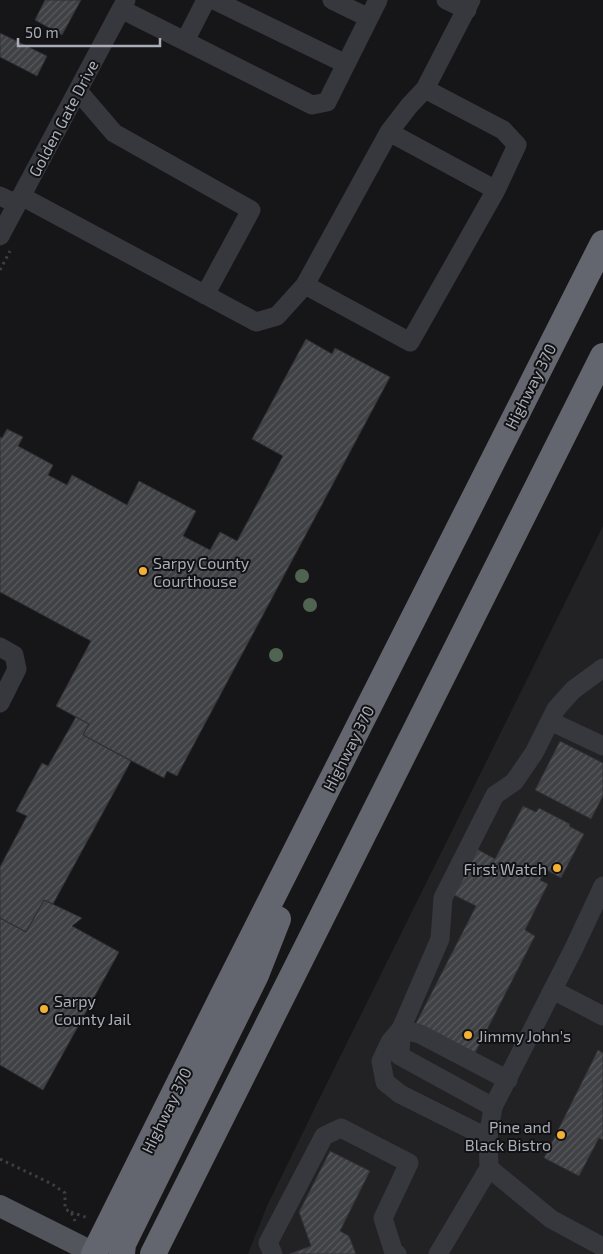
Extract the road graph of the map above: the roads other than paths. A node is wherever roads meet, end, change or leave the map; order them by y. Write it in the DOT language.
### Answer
graph roads {
  1 [pos="206,0"];
  2 [pos="214,0"];
  3 [pos="332,0"];
  4 [pos="378,0"];
  5 [pos="446,0"];
  6 [pos="124,5"];
  7 [pos="469,5"];
  8 [pos="369,18"];
  9 [pos="185,41"];
  10 [pos="346,64"];
  11 [pos="425,89"];
  12 [pos="78,91"];
  13 [pos="389,132"];
  14 [pos="496,190"];
  15 [pos="12,199"];
  16 [pos="0,236"];
  17 [pos="603,243"];
  18 [pos="305,285"];
  19 [pos="206,295"];
  20 [pos="603,356"];
  21 [pos="0,647"];
  22 [pos="603,668"];
  23 [pos="0,703"];
  24 [pos="550,721"];
  25 [pos="603,746"];
  26 [pos="292,859"];
  27 [pos="603,886"];
  28 [pos="553,990"];
  29 [pos="603,1016"];
  30 [pos="401,1029"];
  31 [pos="508,1080"];
  32 [pos="493,1106"];
  33 [pos="488,1138"];
  34 [pos="489,1168"];
  35 [pos="0,1206"];
  36 [pos="599,1244"];
  37 [pos="95,1254"];
  38 [pos="122,1254"];
  39 [pos="153,1254"];
  40 [pos="273,1254"];
  41 [pos="397,1254"];
  42 [pos="438,1254"];
  1 -- 9 [label="street"];
  2 -- 10 [label="street"];
  3 -- 8 [label="street"];
  4 -- 8 [label="street"];
  5 -- 7 [label="street"];
  6 -- 9 [label="street"];
  6 -- 12 [label="street, Golden Gate Drive"];
  7 -- 11 [label="street"];
  8 -- 10 [label="street"];
  9 -- 10 [label="street"];
  11 -- 13 [label="street"];
  11 -- 14 [label="street"];
  12 -- 15 [label="street, Golden Gate Drive"];
  12 -- 19 [label="street"];
  13 -- 14 [label="street"];
  13 -- 18 [label="street"];
  14 -- 18 [label="street"];
  15 -- 16 [label="street, Golden Gate Drive"];
  15 -- 19 [label="street"];
  17 -- 26 [label="highway, Highway 370"];
  18 -- 19 [label="street"];
  20 -- 39 [label="highway"];
  21 -- 23 [label="street"];
  22 -- 24 [label="street"];
  24 -- 25 [label="street"];
  24 -- 30 [label="street"];
  26 -- 37 [label="highway, Highway 370"];
  26 -- 38 [label="highway"];
  27 -- 28 [label="street"];
  28 -- 29 [label="street"];
  28 -- 31 [label="street"];
  30 -- 31 [label="street"];
  30 -- 32 [label="street"];
  30 -- 33 [label="street"];
  31 -- 32 [label="street"];
  32 -- 33 [label="street"];
  33 -- 34 [label="street"];
  34 -- 36 [label="street"];
  34 -- 42 [label="street"];
  35 -- 37 [label="main road"];
  40 -- 41 [label="street"];
}
